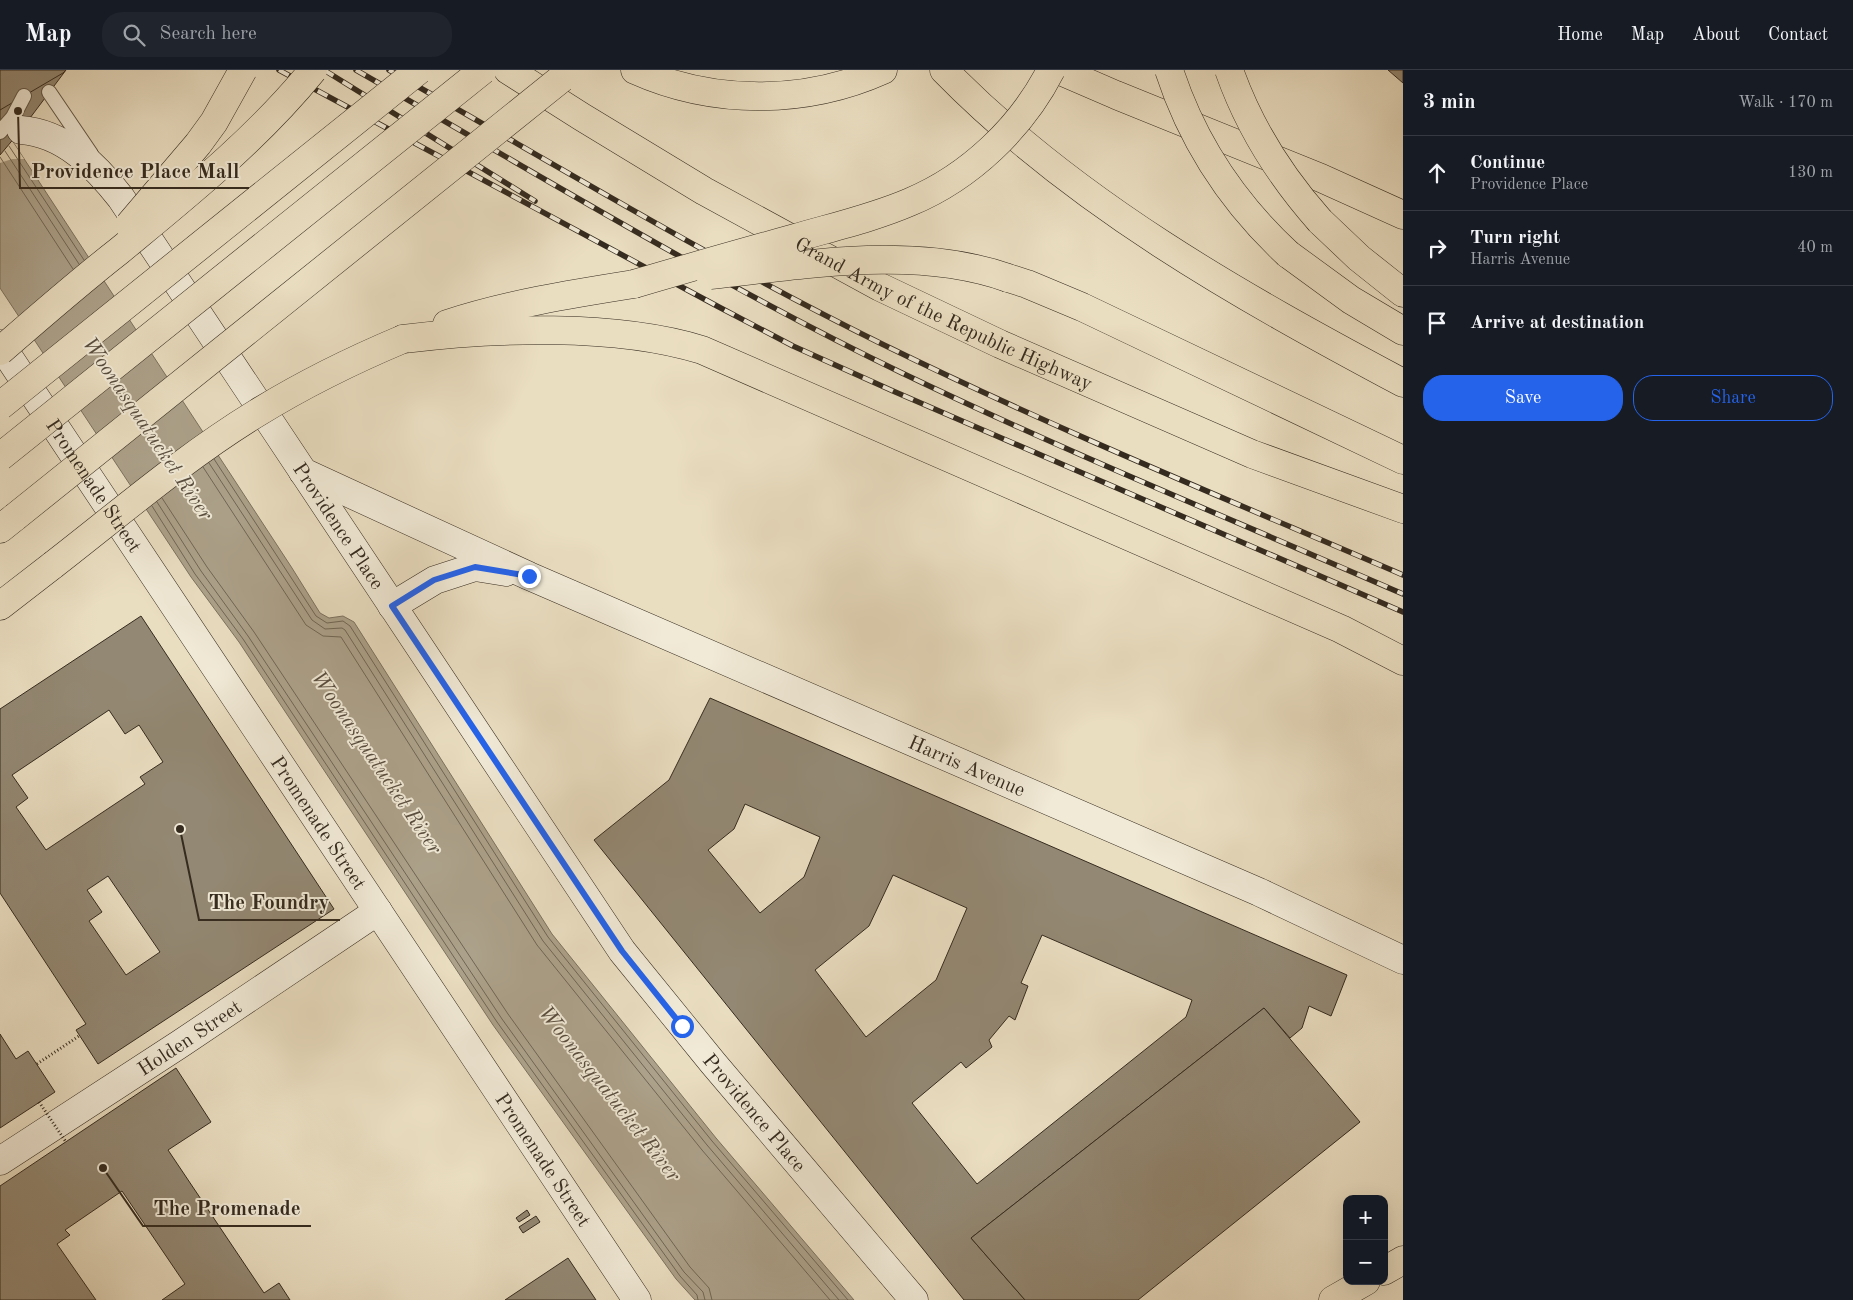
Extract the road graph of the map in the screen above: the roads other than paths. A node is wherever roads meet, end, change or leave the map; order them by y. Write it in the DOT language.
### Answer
graph roads {
  1 [pos="243,70"];
  2 [pos="313,70"];
  3 [pos="419,70"];
  4 [pos="483,70"];
  5 [pos="508,70"];
  6 [pos="883,70"];
  7 [pos="944,70"];
  8 [pos="1051,70"];
  9 [pos="1058,70"];
  10 [pos="1169,70"];
  11 [pos="1229,70"];
  12 [pos="637,71"];
  13 [pos="569,73"];
  14 [pos="49,92"];
  15 [pos="24,96"];
  16 [pos="10,131"];
  17 [pos="121,198"];
  18 [pos="1403,215"];
  19 [pos="634,284"];
  20 [pos="77,285"];
  21 [pos="1403,293"];
  22 [pos="1403,331"];
  23 [pos="403,339"];
  24 [pos="0,344"];
  25 [pos="0,352"];
  26 [pos="1403,383"];
  27 [pos="0,406"];
  28 [pos="0,457"];
  29 [pos="1403,460"];
  30 [pos="303,472"];
  31 [pos="1342,488"];
  32 [pos="1403,509"];
  33 [pos="1403,520"];
  34 [pos="8,523"];
  35 [pos="529,576"];
  36 [pos="0,606"];
  37 [pos="392,606"];
  38 [pos="1403,661"];
  39 [pos="378,911"];
  40 [pos="1403,960"];
  41 [pos="0,1161"];
  42 [pos="1403,1260"];
  43 [pos="1388,1269"];
  44 [pos="1359,1285"];
  45 [pos="637,1300"];
  46 [pos="914,1300"];
  47 [pos="1332,1300"];
  1 -- 20 [label="highway, bridge"];
  2 -- 20 [label="highway, bridge"];
  3 -- 27 [label="highway, bridge"];
  4 -- 28 [label="highway, bridge"];
  5 -- 31 [label="highway, Grand Army of the Republic Highway"];
  6 -- 12 [label="highway"];
  7 -- 26 [label="highway"];
  8 -- 19 [label="highway, bridge"];
  9 -- 18 [label="highway"];
  10 -- 22 [label="highway, bridge"];
  11 -- 21 [label="highway, bridge"];
  13 -- 34 [label="highway, bridge"];
  14 -- 17 [label="lane"];
  15 -- 16 [label="lane"];
  16 -- 17 [label="main road, Providence Place"];
  17 -- 30 [label="main road, Providence Place"];
  19 -- 23 [label="highway"];
  19 -- 29 [label="highway, bridge"];
  20 -- 25 [label="highway, bridge"];
  23 -- 36 [label="highway, bridge"];
  23 -- 38 [label="highway"];
  24 -- 39 [label="main road, Promenade Street"];
  30 -- 35 [label="main road, Harris Avenue"];
  30 -- 37 [label="main road, Providence Place"];
  31 -- 32 [label="highway, Grand Army of the Republic Highway"];
  31 -- 33 [label="highway"];
  35 -- 37 [label="main road, Harris Avenue"];
  35 -- 40 [label="main road, Harris Avenue"];
  37 -- 46 [label="main road, Providence Place"];
  39 -- 41 [label="main road, Holden Street"];
  39 -- 45 [label="main road, Promenade Street"];
  42 -- 43 [label="highway"];
  44 -- 47 [label="highway"];
}
